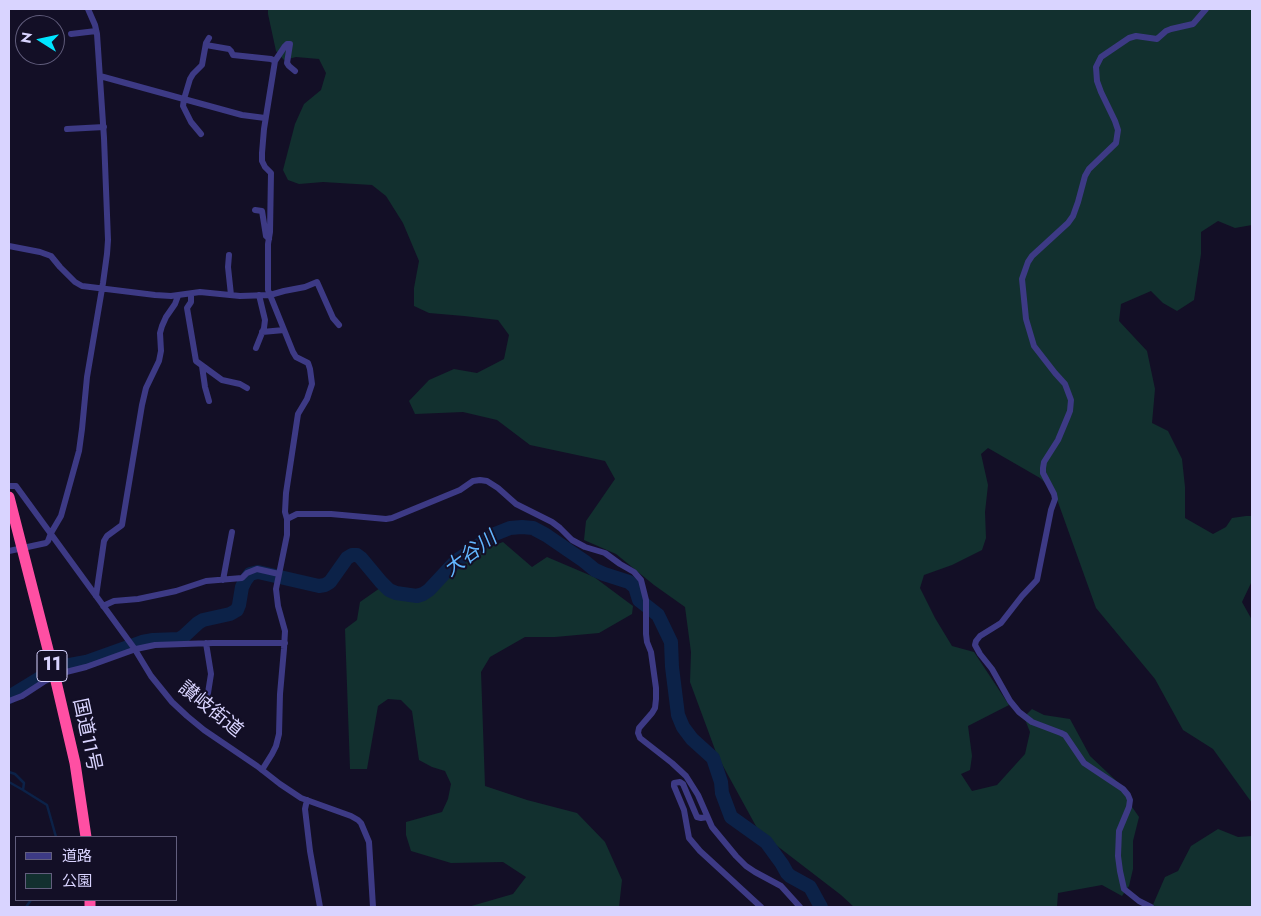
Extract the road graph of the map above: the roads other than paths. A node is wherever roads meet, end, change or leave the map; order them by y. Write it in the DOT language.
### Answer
graph roads {
  1 [pos="88,9"];
  2 [pos="1206,9"];
  3 [pos="96,32"];
  4 [pos="71,34"];
  5 [pos="275,61"];
  6 [pos="295,71"];
  7 [pos="100,76"];
  8 [pos="184,99"];
  9 [pos="265,118"];
  10 [pos="104,128"];
  11 [pos="67,129"];
  12 [pos="201,134"];
  13 [pos="255,210"];
  14 [pos="269,239"];
  15 [pos="9,246"];
  16 [pos="229,255"];
  17 [pos="102,288"];
  18 [pos="191,294"];
  19 [pos="232,295"];
  20 [pos="259,295"];
  21 [pos="270,295"];
  22 [pos="178,296"];
  23 [pos="339,325"];
  24 [pos="284,330"];
  25 [pos="262,332"];
  26 [pos="256,348"];
  27 [pos="202,366"];
  28 [pos="247,388"];
  29 [pos="209,401"];
  30 [pos="9,486"];
  31 [pos="9,497"];
  32 [pos="287,519"];
  33 [pos="51,532"];
  34 [pos="232,532"];
  35 [pos="22,548"];
  36 [pos="9,551"];
  37 [pos="280,574"];
  38 [pos="223,580"];
  39 [pos="96,596"];
  40 [pos="104,606"];
  41 [pos="206,643"];
  42 [pos="285,643"];
  43 [pos="133,646"];
  44 [pos="55,677"];
  45 [pos="9,693"];
  46 [pos="208,693"];
  47 [pos="17,698"];
  48 [pos="9,701"];
  49 [pos="262,770"];
  50 [pos="307,800"];
  51 [pos="707,817"];
  52 [pos="86,836"];
  53 [pos="320,907"];
  54 [pos="373,907"];
  55 [pos="761,907"];
  56 [pos="800,907"];
  57 [pos="1152,907"];
  1 -- 3 [label="street"];
  2 -- 57 [label="street"];
  3 -- 4 [label="street"];
  3 -- 7 [label="street"];
  5 -- 6 [label="street"];
  5 -- 8 [label="street"];
  5 -- 9 [label="street"];
  7 -- 8 [label="street"];
  7 -- 10 [label="street"];
  8 -- 9 [label="street"];
  8 -- 12 [label="street"];
  9 -- 14 [label="street"];
  10 -- 11 [label="street"];
  10 -- 17 [label="street"];
  13 -- 14 [label="street"];
  14 -- 21 [label="street"];
  15 -- 17 [label="street"];
  16 -- 19 [label="street"];
  17 -- 22 [label="street"];
  17 -- 33 [label="street"];
  18 -- 19 [label="street"];
  18 -- 22 [label="street"];
  18 -- 27 [label="street"];
  19 -- 20 [label="street"];
  20 -- 21 [label="street"];
  20 -- 25 [label="street"];
  21 -- 23 [label="street"];
  21 -- 24 [label="street"];
  22 -- 39 [label="street"];
  24 -- 25 [label="street"];
  24 -- 32 [label="street"];
  25 -- 26 [label="street"];
  27 -- 28 [label="street"];
  27 -- 29 [label="street"];
  30 -- 33 [label="street, 讃岐街道"];
  31 -- 35 [label="highway, 国道11号 / 11"];
  32 -- 37 [label="street"];
  32 -- 51 [label="street"];
  33 -- 35 [label="street"];
  33 -- 39 [label="street, 讃岐街道"];
  34 -- 38 [label="street"];
  35 -- 36 [label="street"];
  35 -- 44 [label="highway, 国道11号 / 11"];
  37 -- 38 [label="street"];
  37 -- 42 [label="street"];
  38 -- 40 [label="street"];
  39 -- 40 [label="street, 讃岐街道"];
  40 -- 43 [label="street, 讃岐街道"];
  41 -- 42 [label="street"];
  41 -- 43 [label="street"];
  41 -- 46 [label="street"];
  42 -- 49 [label="street"];
  43 -- 44 [label="street"];
  43 -- 49 [label="street, 讃岐街道"];
  44 -- 47 [label="street"];
  44 -- 52 [label="highway, 国道11号 / 11"];
  45 -- 47 [label="street"];
  47 -- 48 [label="street"];
  49 -- 50 [label="street, 讃岐街道"];
  50 -- 53 [label="street"];
  50 -- 54 [label="street, 讃岐街道"];
  51 -- 55 [label="street"];
  51 -- 56 [label="street"];
}
